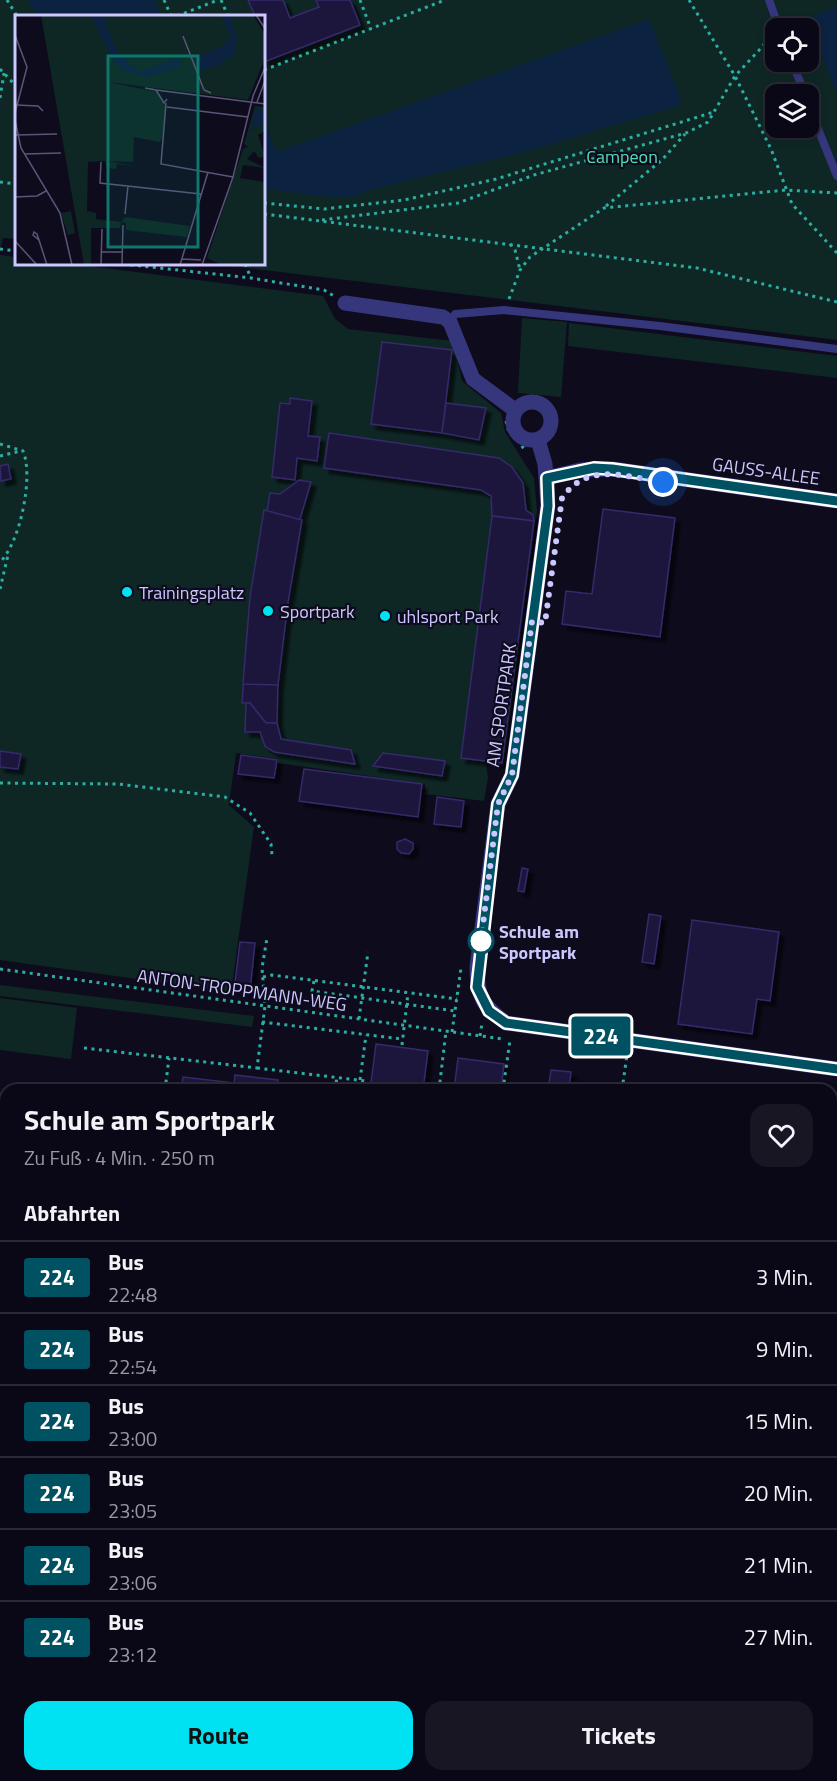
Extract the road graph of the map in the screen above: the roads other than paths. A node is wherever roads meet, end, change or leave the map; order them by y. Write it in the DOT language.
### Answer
graph roads {
  1 [pos="769,0"];
  2 [pos="775,18"];
  3 [pos="819,131"];
  4 [pos="837,176"];
  5 [pos="345,303"];
  6 [pos="450,322"];
  7 [pos="837,349"];
  8 [pos="509,411"];
  9 [pos="538,440"];
  10 [pos="547,478"];
  11 [pos="837,501"];
  12 [pos="837,1068"];
  1 -- 2 [label="lane"];
  3 -- 4 [label="lane"];
  5 -- 6 [label="street"];
  6 -- 7 [label="lane"];
  6 -- 8 [label="street"];
  8 -- 9 [label="street"];
  8 -- 9 [label="street"];
  9 -- 10 [label="street, AM SPORTPARK"];
  10 -- 11 [label="street, GAUSS-ALLEE"];
  10 -- 12 [label="street, AM SPORTPARK"];
}
